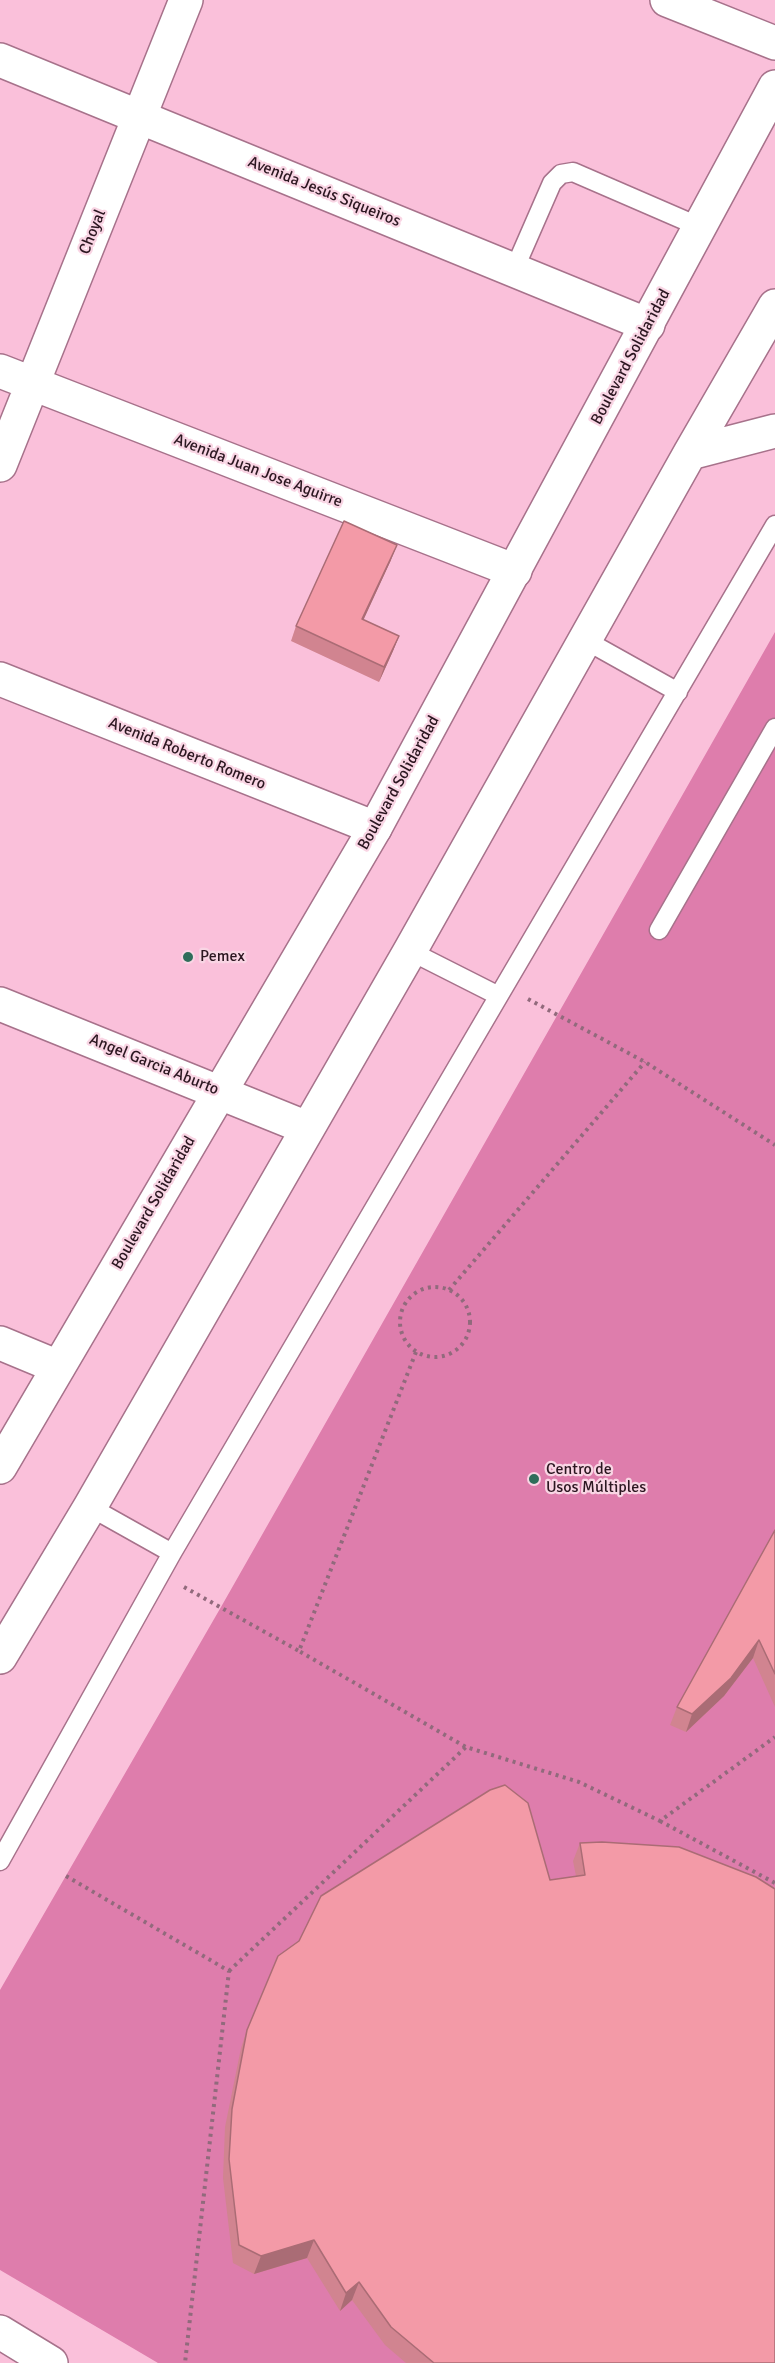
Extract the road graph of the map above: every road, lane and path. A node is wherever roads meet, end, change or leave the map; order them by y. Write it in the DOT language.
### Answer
graph roads {
  1 [pos="186,0"];
  2 [pos="667,0"];
  3 [pos="775,43"];
  4 [pos="0,60"];
  5 [pos="775,87"];
  6 [pos="139,117"];
  7 [pos="700,227"];
  8 [pos="514,270"];
  9 [pos="648,325"];
  10 [pos="770,326"];
  11 [pos="0,371"];
  12 [pos="32,384"];
  13 [pos="775,431"];
  14 [pos="690,453"];
  15 [pos="0,465"];
  16 [pos="775,525"];
  17 [pos="515,571"];
  18 [pos="585,640"];
  19 [pos="0,679"];
  20 [pos="678,692"];
  21 [pos="775,728"];
  22 [pos="375,828"];
  23 [pos="659,930"];
  24 [pos="410,951"];
  25 [pos="500,990"];
  26 [pos="0,1004"];
  27 [pos="645,1062"];
  28 [pos="219,1091"];
  29 [pos="307,1128"];
  30 [pos="775,1144"];
  31 [pos="448,1290"];
  32 [pos="0,1343"];
  33 [pos="416,1352"];
  34 [pos="58,1367"];
  35 [pos="0,1467"];
  36 [pos="90,1507"];
  37 [pos="172,1552"];
  38 [pos="160,1573"];
  39 [pos="299,1651"];
  40 [pos="0,1657"];
  41 [pos="775,1737"];
  42 [pos="466,1747"];
  43 [pos="660,1821"];
  44 [pos="0,1861"];
  45 [pos="66,1876"];
  46 [pos="775,1883"];
  47 [pos="229,1971"];
  48 [pos="0,2332"];
  49 [pos="51,2363"];
  50 [pos="185,2363"];
  1 -- 6 [label="main road, Choyal"];
  2 -- 3 [label="main road"];
  4 -- 6 [label="main road, Avenida Jesús Siqueiros"];
  5 -- 7 [label="main road, Boulevard Solidaridad"];
  6 -- 8 [label="main road, Avenida Jesús Siqueiros"];
  6 -- 12 [label="main road, Choyal"];
  7 -- 8 [label="lane"];
  7 -- 9 [label="main road, Boulevard Solidaridad"];
  8 -- 9 [label="main road, Avenida Jesús Siqueiros"];
  9 -- 17 [label="main road, Boulevard Solidaridad"];
  10 -- 14 [label="main road"];
  11 -- 12 [label="main road, Avenida Juan Jose Aguirre"];
  12 -- 15 [label="main road, Choyal"];
  12 -- 17 [label="main road, Avenida Juan Jose Aguirre"];
  13 -- 14 [label="main road"];
  14 -- 18 [label="main road"];
  16 -- 20 [label="lane"];
  17 -- 22 [label="main road, Boulevard Solidaridad"];
  18 -- 20 [label="lane"];
  18 -- 24 [label="main road"];
  19 -- 22 [label="main road, Avenida Roberto Romero"];
  20 -- 25 [label="lane"];
  21 -- 23 [label="lane"];
  22 -- 28 [label="main road, Boulevard Solidaridad"];
  24 -- 25 [label="lane"];
  24 -- 29 [label="main road"];
  25 -- 27 [label="path"];
  25 -- 37 [label="lane"];
  26 -- 28 [label="main road, Angel Garcia Aburto"];
  27 -- 30 [label="path"];
  27 -- 31 [label="path"];
  28 -- 29 [label="main road, Angel Garcia Aburto"];
  28 -- 34 [label="main road, Boulevard Solidaridad"];
  29 -- 36 [label="main road"];
  31 -- 33 [label="path"];
  31 -- 33 [label="path"];
  32 -- 34 [label="main road"];
  33 -- 39 [label="path"];
  34 -- 35 [label="main road, Boulevard Solidaridad"];
  36 -- 37 [label="lane"];
  36 -- 40 [label="main road"];
  37 -- 38 [label="lane"];
  38 -- 39 [label="path"];
  38 -- 44 [label="lane"];
  39 -- 42 [label="path"];
  41 -- 43 [label="path"];
  42 -- 43 [label="path"];
  42 -- 47 [label="path"];
  43 -- 46 [label="path"];
  45 -- 47 [label="path"];
  47 -- 50 [label="path"];
  48 -- 49 [label="main road"];
}
